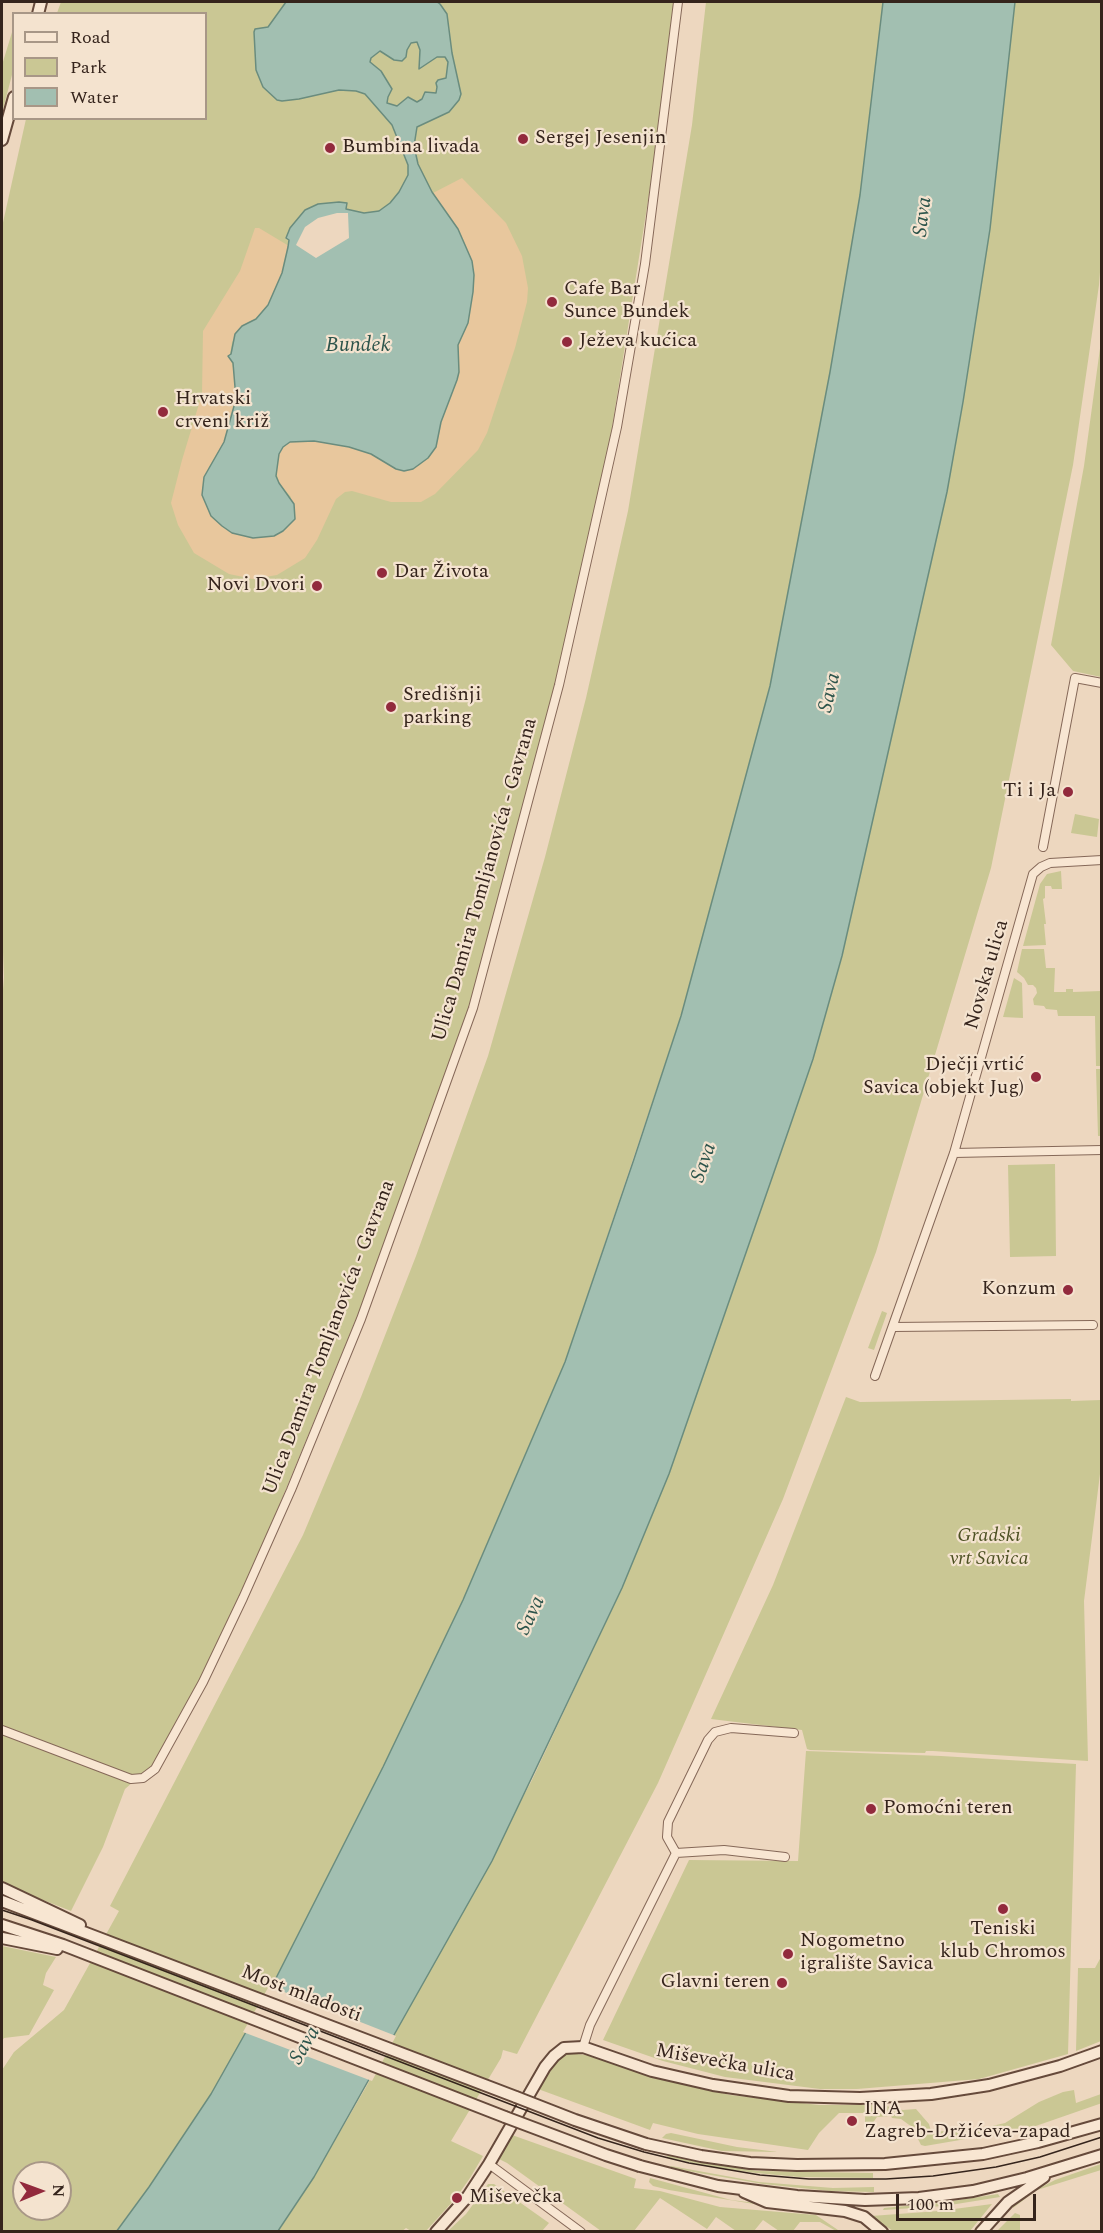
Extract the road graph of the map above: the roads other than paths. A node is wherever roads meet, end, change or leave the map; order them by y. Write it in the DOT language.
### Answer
graph roads {
  1 [pos="678,2"];
  2 [pos="12,104"];
  3 [pos="2,140"];
  4 [pos="1101,683"];
  5 [pos="1043,847"];
  6 [pos="1101,860"];
  7 [pos="1101,1150"];
  8 [pos="954,1153"];
  9 [pos="1093,1325"];
  10 [pos="893,1327"];
  11 [pos="875,1377"];
  12 [pos="2,1730"];
  13 [pos="794,1733"];
  14 [pos="676,1853"];
  15 [pos="785,1857"];
  16 [pos="2,1888"];
  17 [pos="2,1901"];
  18 [pos="74,1925"];
  19 [pos="2,1926"];
  20 [pos="2,1938"];
  21 [pos="61,1948"];
  22 [pos="583,2047"];
  23 [pos="1101,2051"];
  24 [pos="1101,2124"];
  25 [pos="1101,2155"];
  26 [pos="489,2164"];
  27 [pos="1054,2170"];
  28 [pos="737,2188"];
  29 [pos="436,2232"];
  30 [pos="581,2232"];
  31 [pos="882,2232"];
  32 [pos="981,2232"];
  1 -- 12 [label="street, Ulica Damira Tomljanovića - Gavrana"];
  2 -- 3 [label="main road"];
  4 -- 5 [label="street"];
  6 -- 8 [label="street, Novska ulica"];
  7 -- 8 [label="street"];
  8 -- 10 [label="street, Novska ulica"];
  9 -- 10 [label="street"];
  10 -- 11 [label="street, Novska ulica"];
  13 -- 14 [label="street"];
  14 -- 15 [label="street"];
  14 -- 22 [label="street"];
  16 -- 18 [label="main road"];
  17 -- 18 [label="main road"];
  18 -- 24 [label="main road, Most mladosti, bridge"];
  19 -- 21 [label="main road"];
  20 -- 21 [label="main road"];
  21 -- 28 [label="main road, Most mladosti, bridge"];
  22 -- 23 [label="main road, Miševečka ulica"];
  22 -- 26 [label="main road"];
  25 -- 27 [label="main road"];
  26 -- 29 [label="main road"];
  26 -- 30 [label="street"];
  27 -- 28 [label="main road, Most mladosti"];
  27 -- 32 [label="main road"];
  28 -- 31 [label="main road"];
}
